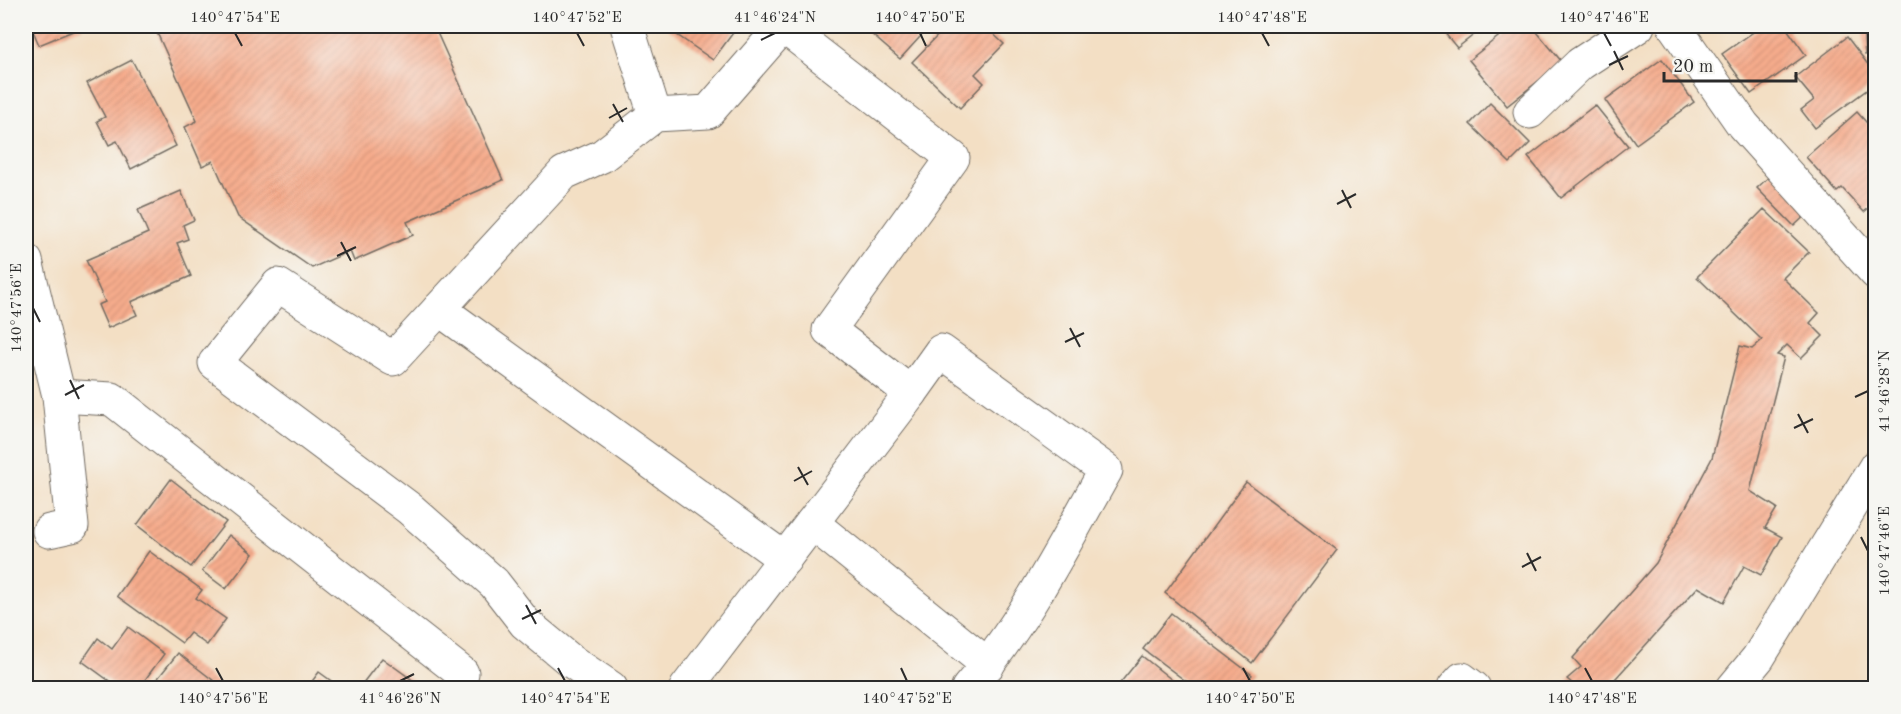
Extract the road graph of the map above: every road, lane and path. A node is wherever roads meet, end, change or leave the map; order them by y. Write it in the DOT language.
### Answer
graph roads {
  1 [pos="627,26"];
  2 [pos="783,26"];
  3 [pos="1638,26"];
  4 [pos="1674,26"];
  5 [pos="1530,112"];
  6 [pos="655,115"];
  7 [pos="26,261"];
  8 [pos="1875,273"];
  9 [pos="439,309"];
  10 [pos="911,393"];
  11 [pos="59,396"];
  12 [pos="1875,466"];
  13 [pos="812,524"];
  14 [pos="49,531"];
  15 [pos="785,559"];
  16 [pos="462,673"];
  17 [pos="978,677"];
  18 [pos="611,688"];
  19 [pos="686,688"];
  20 [pos="1454,688"];
  21 [pos="1474,688"];
  22 [pos="1733,688"];
  1 -- 6 [label="street"];
  2 -- 6 [label="street"];
  2 -- 10 [label="street"];
  3 -- 5 [label="street"];
  4 -- 8 [label="street"];
  6 -- 9 [label="street"];
  7 -- 11 [label="street"];
  9 -- 15 [label="street"];
  9 -- 18 [label="street"];
  10 -- 13 [label="street"];
  10 -- 17 [label="street"];
  11 -- 14 [label="street"];
  11 -- 16 [label="street"];
  12 -- 22 [label="street"];
  13 -- 15 [label="street"];
  13 -- 17 [label="street"];
  15 -- 19 [label="street"];
  20 -- 21 [label="street"];
}
